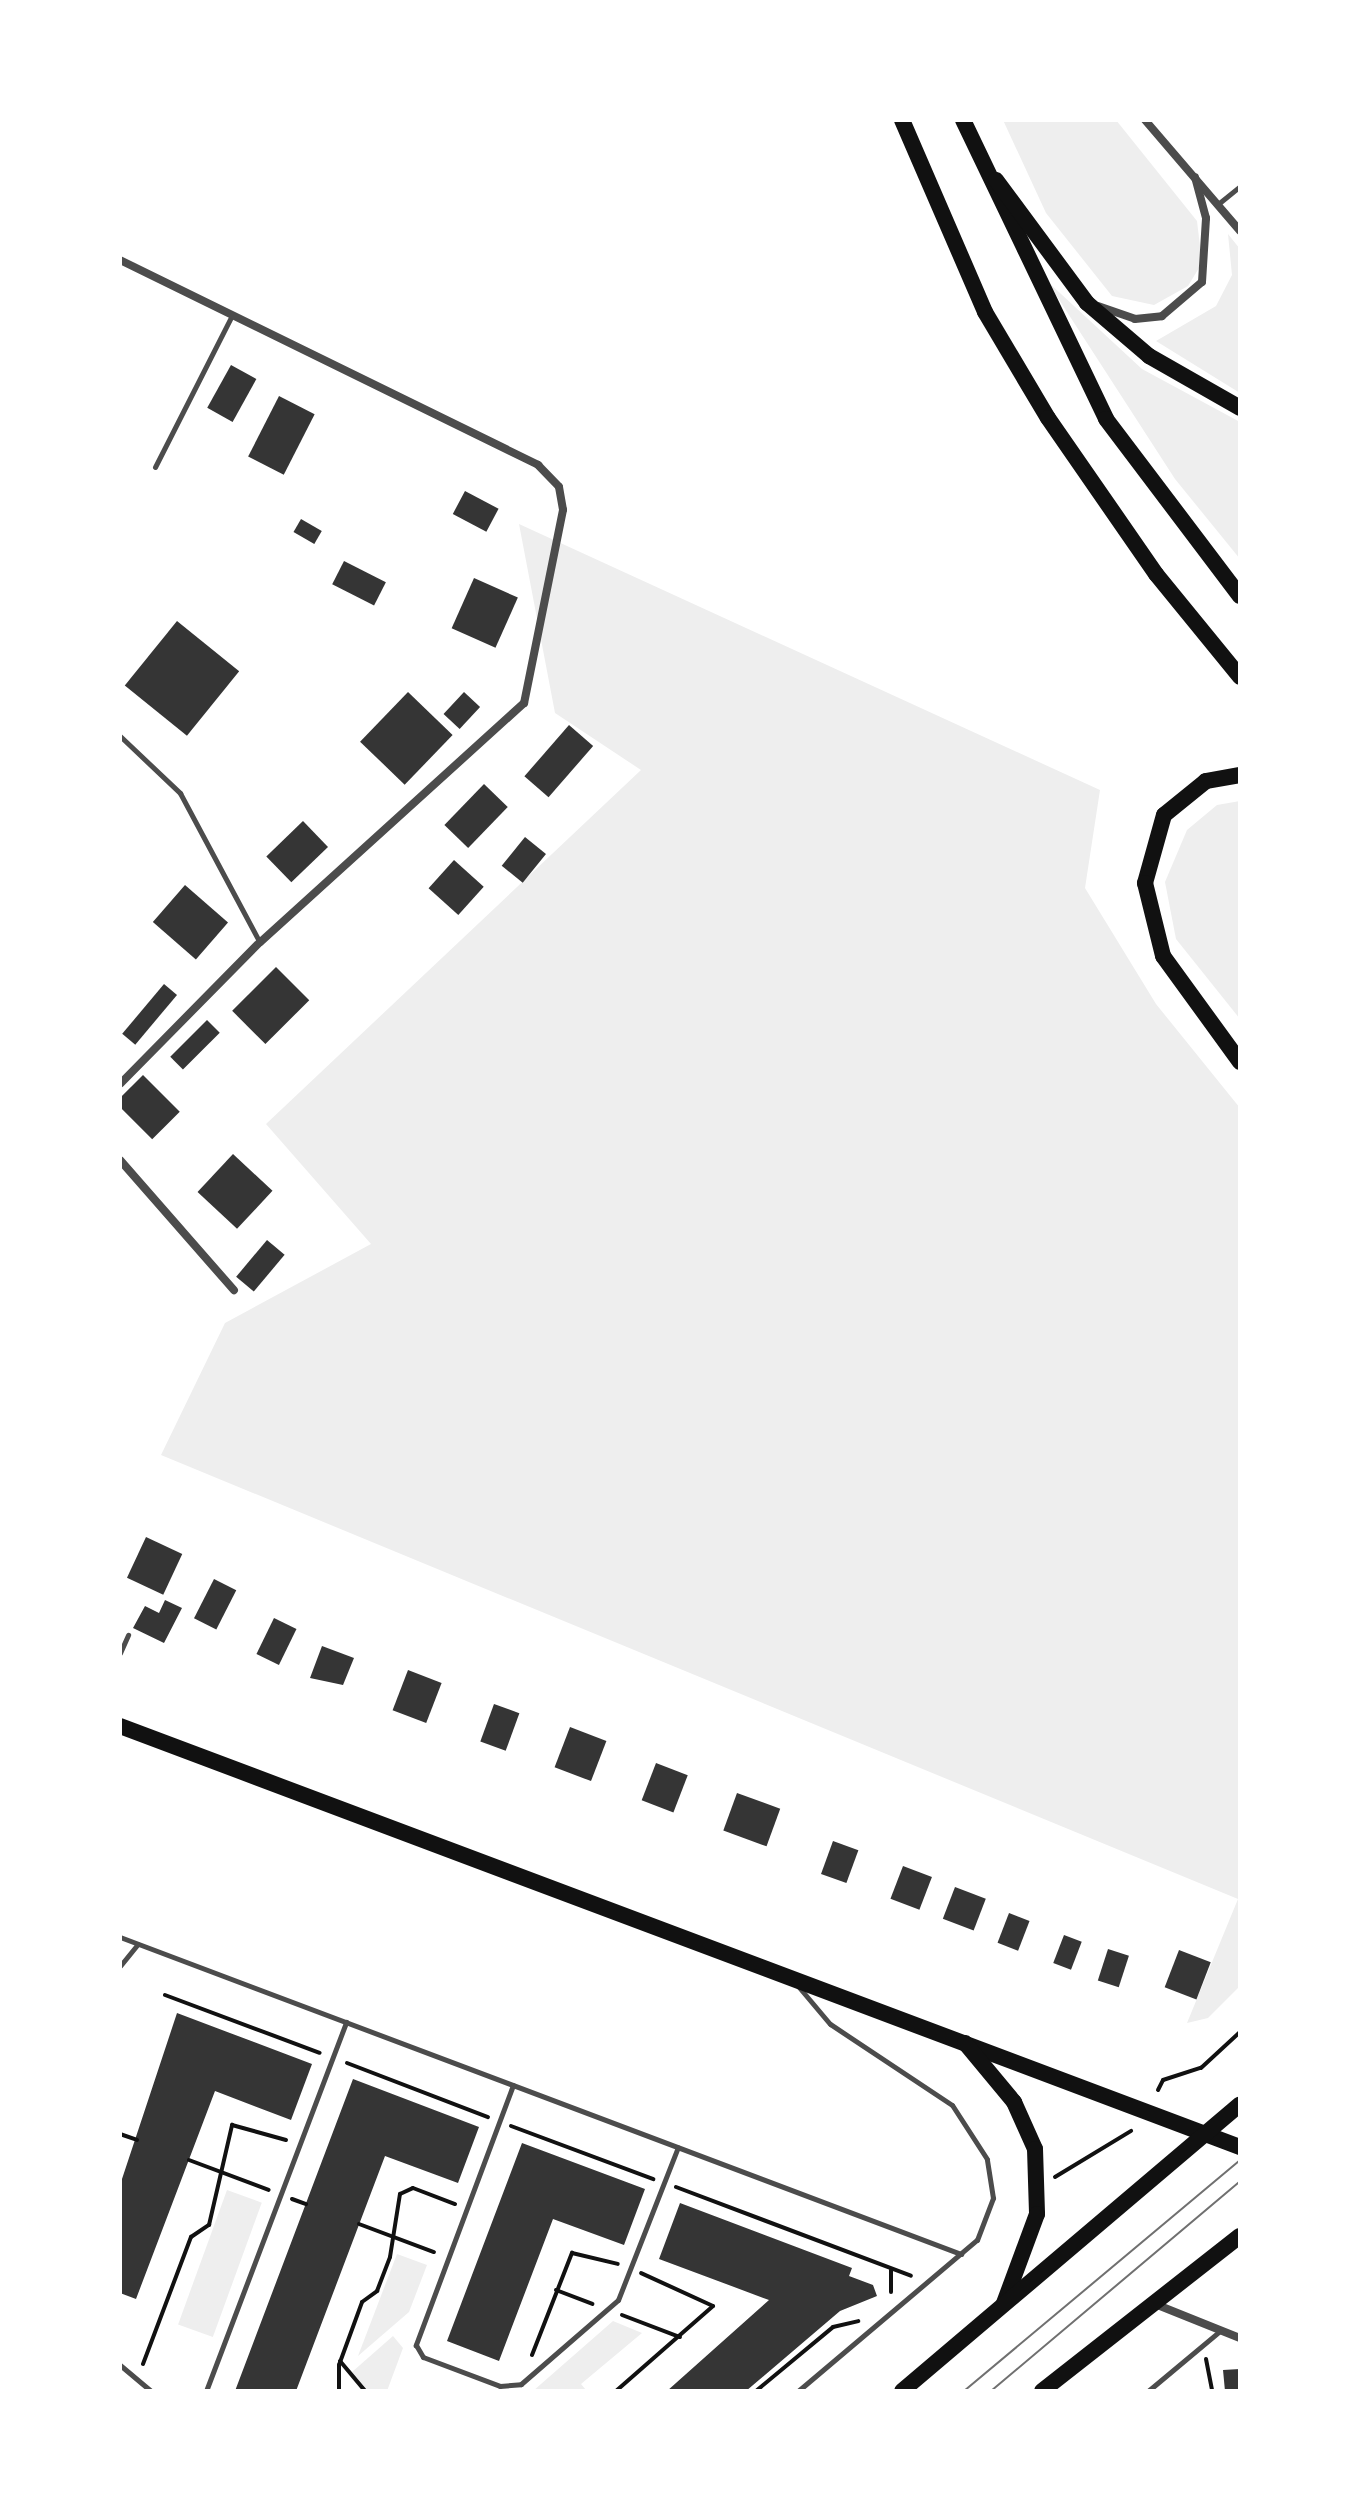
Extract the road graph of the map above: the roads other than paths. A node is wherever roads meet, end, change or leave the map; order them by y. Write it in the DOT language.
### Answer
graph roads {
  1 [pos="902,120"];
  2 [pos="963,120"];
  3 [pos="1145,120"];
  4 [pos="971,146"];
  5 [pos="1195,177"];
  6 [pos="1240,186"];
  7 [pos="1218,204"];
  8 [pos="1240,231"];
  9 [pos="120,260"];
  10 [pos="1087,303"];
  11 [pos="232,315"];
  12 [pos="1240,408"];
  13 [pos="155,467"];
  14 [pos="1240,596"];
  15 [pos="1240,677"];
  16 [pos="120,736"];
  17 [pos="1240,775"];
  18 [pos="260,942"];
  19 [pos="1240,1062"];
  20 [pos="120,1084"];
  21 [pos="120,1160"];
  22 [pos="234,1290"];
  23 [pos="128,1635"];
  24 [pos="120,1653"];
  25 [pos="120,1726"];
  26 [pos="120,1937"];
  27 [pos="138,1944"];
  28 [pos="120,1966"];
  29 [pos="795,1982"];
  30 [pos="346,2022"];
  31 [pos="964,2042"];
  32 [pos="513,2085"];
  33 [pos="1240,2104"];
  34 [pos="1206,2132"];
  35 [pos="678,2147"];
  36 [pos="1240,2147"];
  37 [pos="1240,2236"];
  38 [pos="961,2254"];
  39 [pos="1154,2303"];
  40 [pos="1003,2306"];
  41 [pos="1221,2330"];
  42 [pos="1240,2338"];
  43 [pos="120,2365"];
  44 [pos="151,2391"];
  45 [pos="206,2391"];
  46 [pos="798,2391"];
  47 [pos="902,2391"];
  48 [pos="1042,2391"];
  49 [pos="1148,2391"];
  1 -- 15 [label="main road"];
  2 -- 4 [label="main road"];
  3 -- 5 [label="street"];
  4 -- 10 [label="main road"];
  4 -- 14 [label="main road"];
  5 -- 7 [label="street"];
  5 -- 10 [label="street"];
  6 -- 7 [label="lane"];
  7 -- 8 [label="street"];
  9 -- 11 [label="street"];
  10 -- 12 [label="main road"];
  11 -- 13 [label="lane"];
  11 -- 18 [label="street"];
  16 -- 18 [label="lane"];
  17 -- 19 [label="main road"];
  18 -- 20 [label="street"];
  21 -- 22 [label="street"];
  23 -- 24 [label="lane"];
  25 -- 29 [label="main road"];
  26 -- 27 [label="lane"];
  27 -- 28 [label="lane"];
  27 -- 30 [label="lane"];
  29 -- 31 [label="main road"];
  29 -- 38 [label="lane"];
  30 -- 32 [label="lane"];
  30 -- 45 [label="lane"];
  31 -- 34 [label="main road"];
  31 -- 40 [label="main road"];
  32 -- 35 [label="lane"];
  32 -- 35 [label="lane"];
  33 -- 34 [label="main road"];
  34 -- 36 [label="main road"];
  34 -- 40 [label="main road"];
  35 -- 38 [label="lane"];
  37 -- 39 [label="main road"];
  38 -- 46 [label="lane"];
  39 -- 41 [label="street"];
  39 -- 48 [label="main road"];
  40 -- 47 [label="main road"];
  41 -- 42 [label="street"];
  41 -- 49 [label="lane"];
  43 -- 44 [label="lane"];
}
